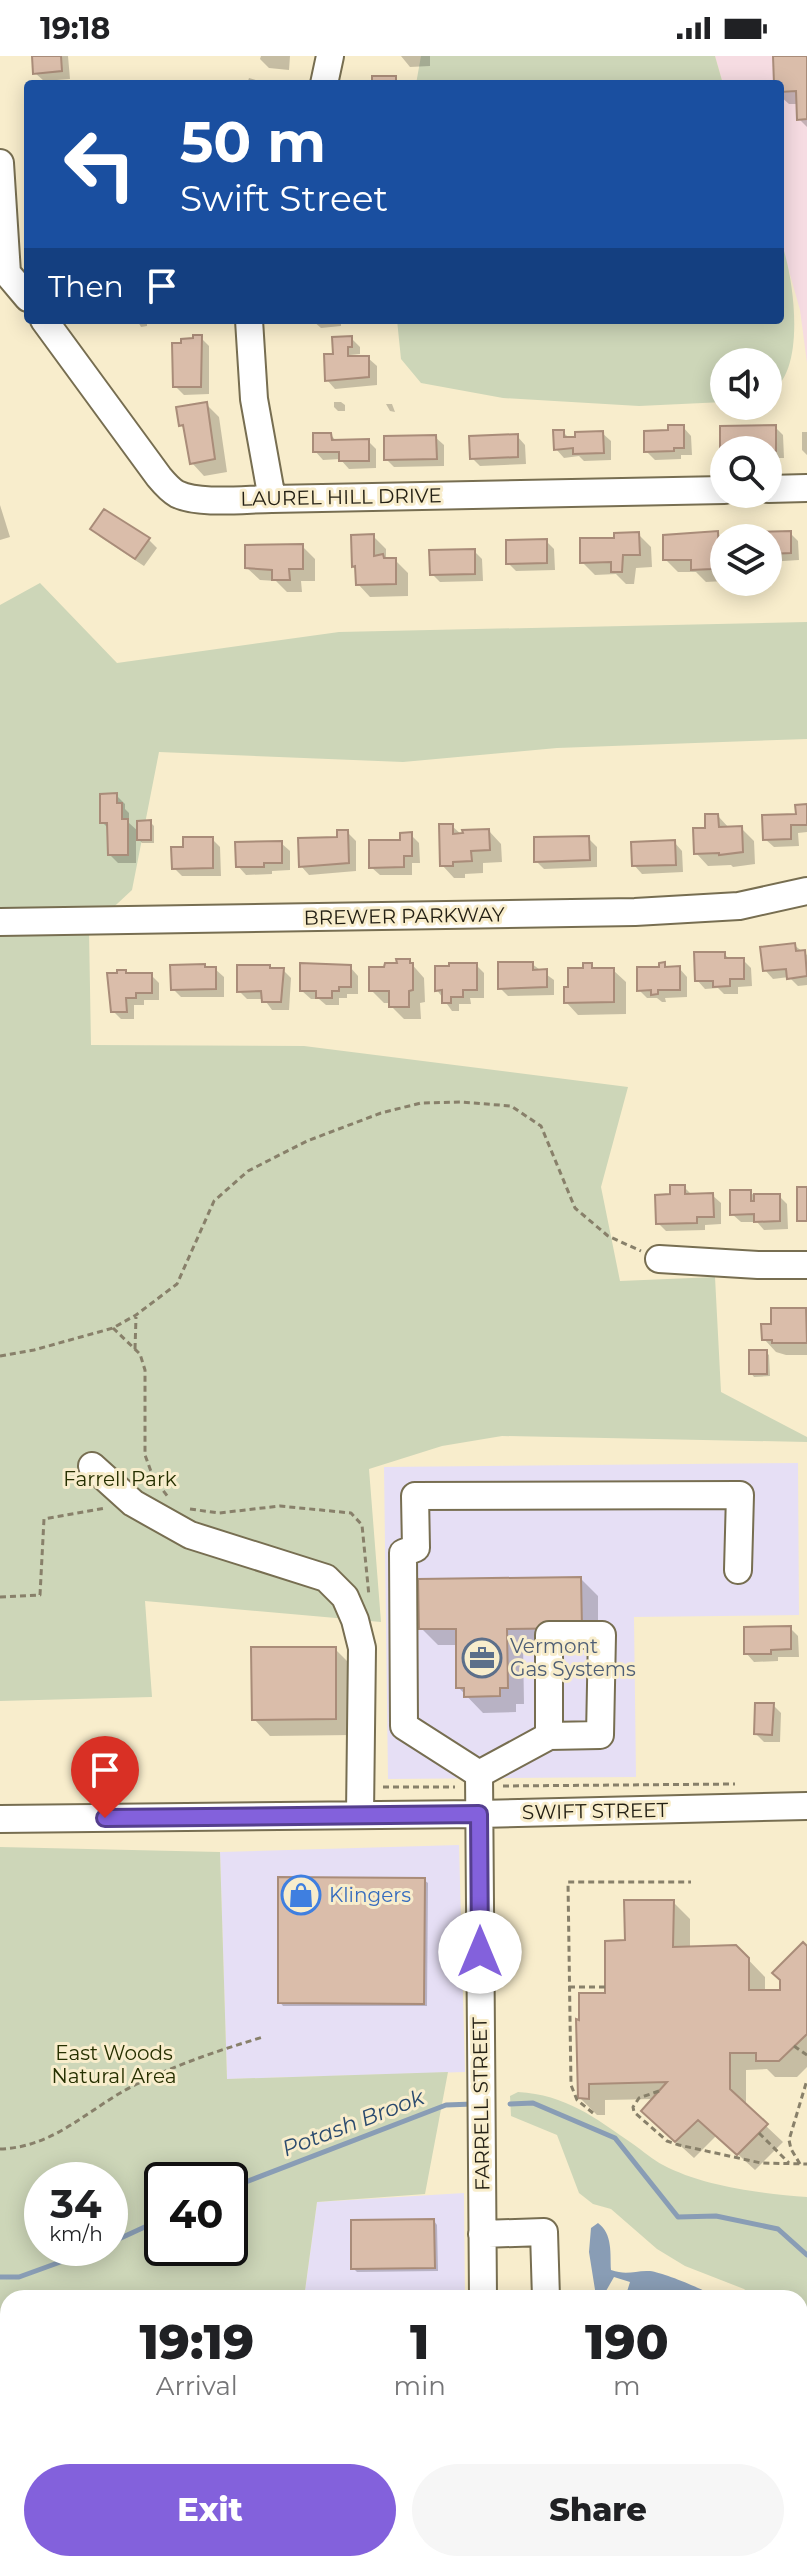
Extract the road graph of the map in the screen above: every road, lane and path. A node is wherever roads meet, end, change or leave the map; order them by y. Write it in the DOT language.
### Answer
graph roads {
  1 [pos="330,56"];
  2 [pos="325,80"];
  3 [pos="0,163"];
  4 [pos="4,271"];
  5 [pos="24,294"];
  6 [pos="47,324"];
  7 [pos="249,324"];
  8 [pos="807,488"];
  9 [pos="782,489"];
  10 [pos="710,490"];
  11 [pos="272,499"];
  12 [pos="807,891"];
  13 [pos="0,922"];
  14 [pos="659,1259"];
  15 [pos="807,1265"];
  16 [pos="136,1315"];
  17 [pos="135,1349"];
  18 [pos="0,1356"];
  19 [pos="92,1466"];
  20 [pos="133,1503"];
  21 [pos="738,1570"];
  22 [pos="0,1597"];
  23 [pos="549,1736"];
  24 [pos="479,1780"];
  25 [pos="737,1784"];
  26 [pos="376,1787"];
  27 [pos="807,1806"];
  28 [pos="360,1814"];
  29 [pos="479,1814"];
  30 [pos="0,1819"];
  31 [pos="691,1882"];
  32 [pos="569,1987"];
  33 [pos="605,1987"];
  34 [pos="263,2037"];
  35 [pos="794,2046"];
  36 [pos="807,2055"];
  37 [pos="807,2080"];
  38 [pos="659,2091"];
  39 [pos="593,2113"];
  40 [pos="759,2133"];
  41 [pos="0,2149"];
  42 [pos="789,2163"];
  43 [pos="800,2164"];
  44 [pos="807,2164"];
  45 [pos="482,2234"];
  46 [pos="483,2290"];
  47 [pos="546,2290"];
  1 -- 2 [label="street"];
  3 -- 4 [label="street"];
  4 -- 5 [label="street"];
  6 -- 11 [label="street, LAUREL HILL DRIVE"];
  7 -- 11 [label="street"];
  8 -- 9 [label="street"];
  10 -- 11 [label="street, LAUREL HILL DRIVE"];
  12 -- 13 [label="street, BREWER PARKWAY"];
  14 -- 15 [label="street"];
  14 -- 16 [label="path"];
  16 -- 17 [label="path"];
  16 -- 18 [label="path"];
  19 -- 20 [label="street"];
  20 -- 22 [label="path"];
  20 -- 28 [label="street"];
  21 -- 24 [label="street"];
  23 -- 24 [label="street"];
  24 -- 25 [label="path"];
  24 -- 26 [label="path"];
  24 -- 29 [label="street, FARRELL STREET"];
  27 -- 29 [label="street, SWIFT STREET"];
  28 -- 29 [label="street, SWIFT STREET"];
  28 -- 30 [label="street, SWIFT STREET"];
  29 -- 45 [label="street, FARRELL STREET"];
  31 -- 32 [label="path"];
  32 -- 33 [label="path"];
  32 -- 39 [label="path"];
  34 -- 41 [label="path"];
  35 -- 36 [label="path"];
  37 -- 43 [label="path"];
  38 -- 42 [label="path"];
  40 -- 42 [label="path"];
  42 -- 43 [label="path"];
  43 -- 44 [label="path"];
  45 -- 46 [label="street, FARRELL STREET"];
  45 -- 47 [label="street"];
}
